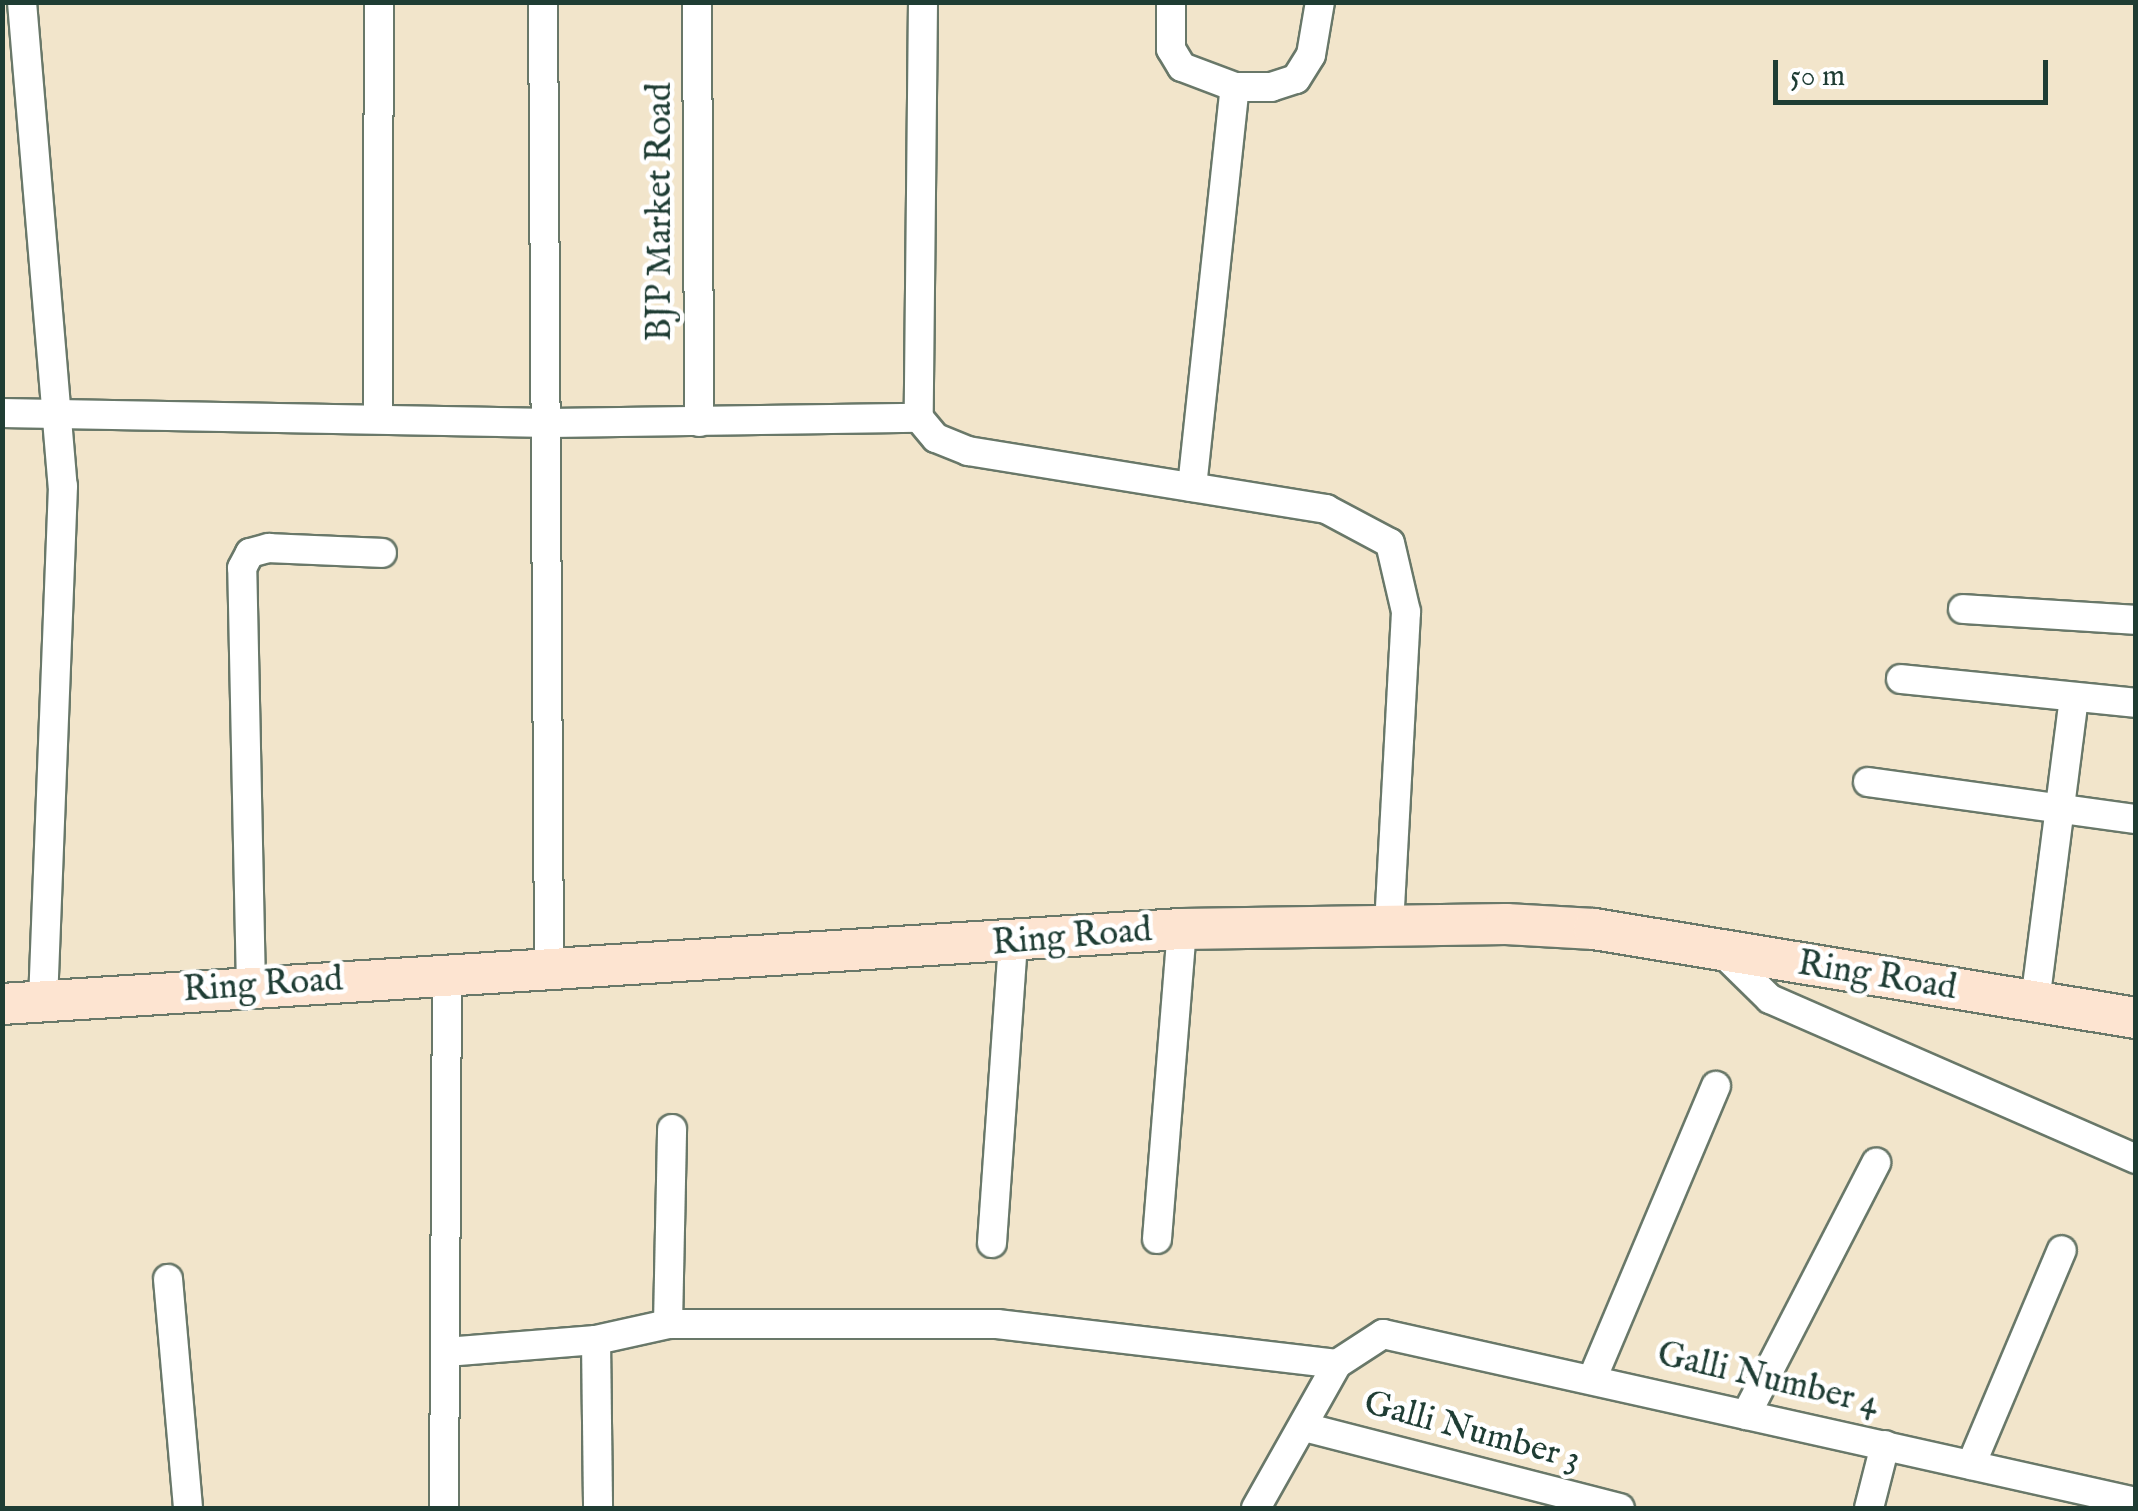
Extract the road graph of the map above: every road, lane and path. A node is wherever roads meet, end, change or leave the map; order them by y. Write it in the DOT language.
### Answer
graph roads {
  1 [pos="22,2"];
  2 [pos="380,2"];
  3 [pos="543,2"];
  4 [pos="697,2"];
  5 [pos="923,2"];
  6 [pos="1171,2"];
  7 [pos="1320,2"];
  8 [pos="1235,87"];
  9 [pos="13,94"];
  10 [pos="52,412"];
  11 [pos="2,413"];
  12 [pos="378,415"];
  13 [pos="919,418"];
  14 [pos="699,422"];
  15 [pos="550,423"];
  16 [pos="1192,487"];
  17 [pos="382,554"];
  18 [pos="1963,609"];
  19 [pos="2136,620"];
  20 [pos="1901,679"];
  21 [pos="2074,699"];
  22 [pos="2136,703"];
  23 [pos="1868,782"];
  24 [pos="2064,809"];
  25 [pos="2136,819"];
  26 [pos="1389,924"];
  27 [pos="1182,929"];
  28 [pos="1013,944"];
  29 [pos="1722,952"];
  30 [pos="548,970"];
  31 [pos="447,974"];
  32 [pos="251,987"];
  33 [pos="44,1002"];
  34 [pos="2036,1002"];
  35 [pos="2,1004"];
  36 [pos="2136,1018"];
  37 [pos="1716,1086"];
  38 [pos="672,1129"];
  39 [pos="2136,1160"];
  40 [pos="1876,1163"];
  41 [pos="1157,1240"];
  42 [pos="992,1242"];
  43 [pos="2062,1250"];
  44 [pos="168,1279"];
  45 [pos="668,1324"];
  46 [pos="596,1340"];
  47 [pos="446,1352"];
  48 [pos="1337,1364"];
  49 [pos="1593,1377"];
  50 [pos="1746,1415"];
  51 [pos="1304,1427"];
  52 [pos="1884,1445"];
  53 [pos="1971,1464"];
  54 [pos="2136,1502"];
  55 [pos="188,1508"];
  56 [pos="444,1508"];
  57 [pos="598,1508"];
  58 [pos="1256,1508"];
  59 [pos="1620,1508"];
  60 [pos="1869,1508"];
  1 -- 9 [label="street"];
  2 -- 12 [label="street"];
  3 -- 15 [label="street"];
  4 -- 14 [label="street, BJP Market Road"];
  5 -- 13 [label="street"];
  6 -- 8 [label="street"];
  7 -- 8 [label="street"];
  8 -- 16 [label="street"];
  9 -- 10 [label="street"];
  10 -- 11 [label="street"];
  10 -- 12 [label="street"];
  10 -- 33 [label="street"];
  12 -- 15 [label="street"];
  13 -- 14 [label="street"];
  13 -- 16 [label="street"];
  14 -- 15 [label="street"];
  15 -- 30 [label="street"];
  16 -- 26 [label="street"];
  17 -- 32 [label="street"];
  18 -- 19 [label="street"];
  20 -- 21 [label="street"];
  21 -- 22 [label="street"];
  21 -- 24 [label="street"];
  23 -- 24 [label="street"];
  24 -- 25 [label="street"];
  24 -- 34 [label="street"];
  26 -- 27 [label="main road, Ring Road"];
  26 -- 29 [label="main road, Ring Road"];
  27 -- 28 [label="main road, Ring Road"];
  27 -- 41 [label="street"];
  28 -- 30 [label="main road, Ring Road"];
  28 -- 42 [label="street"];
  29 -- 34 [label="main road, Ring Road"];
  29 -- 39 [label="street"];
  30 -- 31 [label="main road, Ring Road"];
  31 -- 32 [label="main road, Ring Road"];
  31 -- 47 [label="street"];
  32 -- 33 [label="main road, Ring Road"];
  33 -- 35 [label="main road, Ring Road"];
  34 -- 36 [label="main road, Ring Road"];
  37 -- 49 [label="street"];
  38 -- 45 [label="street"];
  40 -- 50 [label="street"];
  43 -- 53 [label="street"];
  44 -- 55 [label="street"];
  45 -- 46 [label="street"];
  45 -- 48 [label="street"];
  46 -- 47 [label="street"];
  46 -- 57 [label="street"];
  47 -- 56 [label="street"];
  48 -- 49 [label="street, Galli Number 4"];
  48 -- 51 [label="street"];
  49 -- 50 [label="street, Galli Number 4"];
  50 -- 52 [label="street, Galli Number 4"];
  51 -- 58 [label="street"];
  51 -- 59 [label="street, Galli Number 3"];
  52 -- 53 [label="street, Galli Number 4"];
  52 -- 60 [label="street"];
  53 -- 54 [label="street, Galli Number 4"];
}
